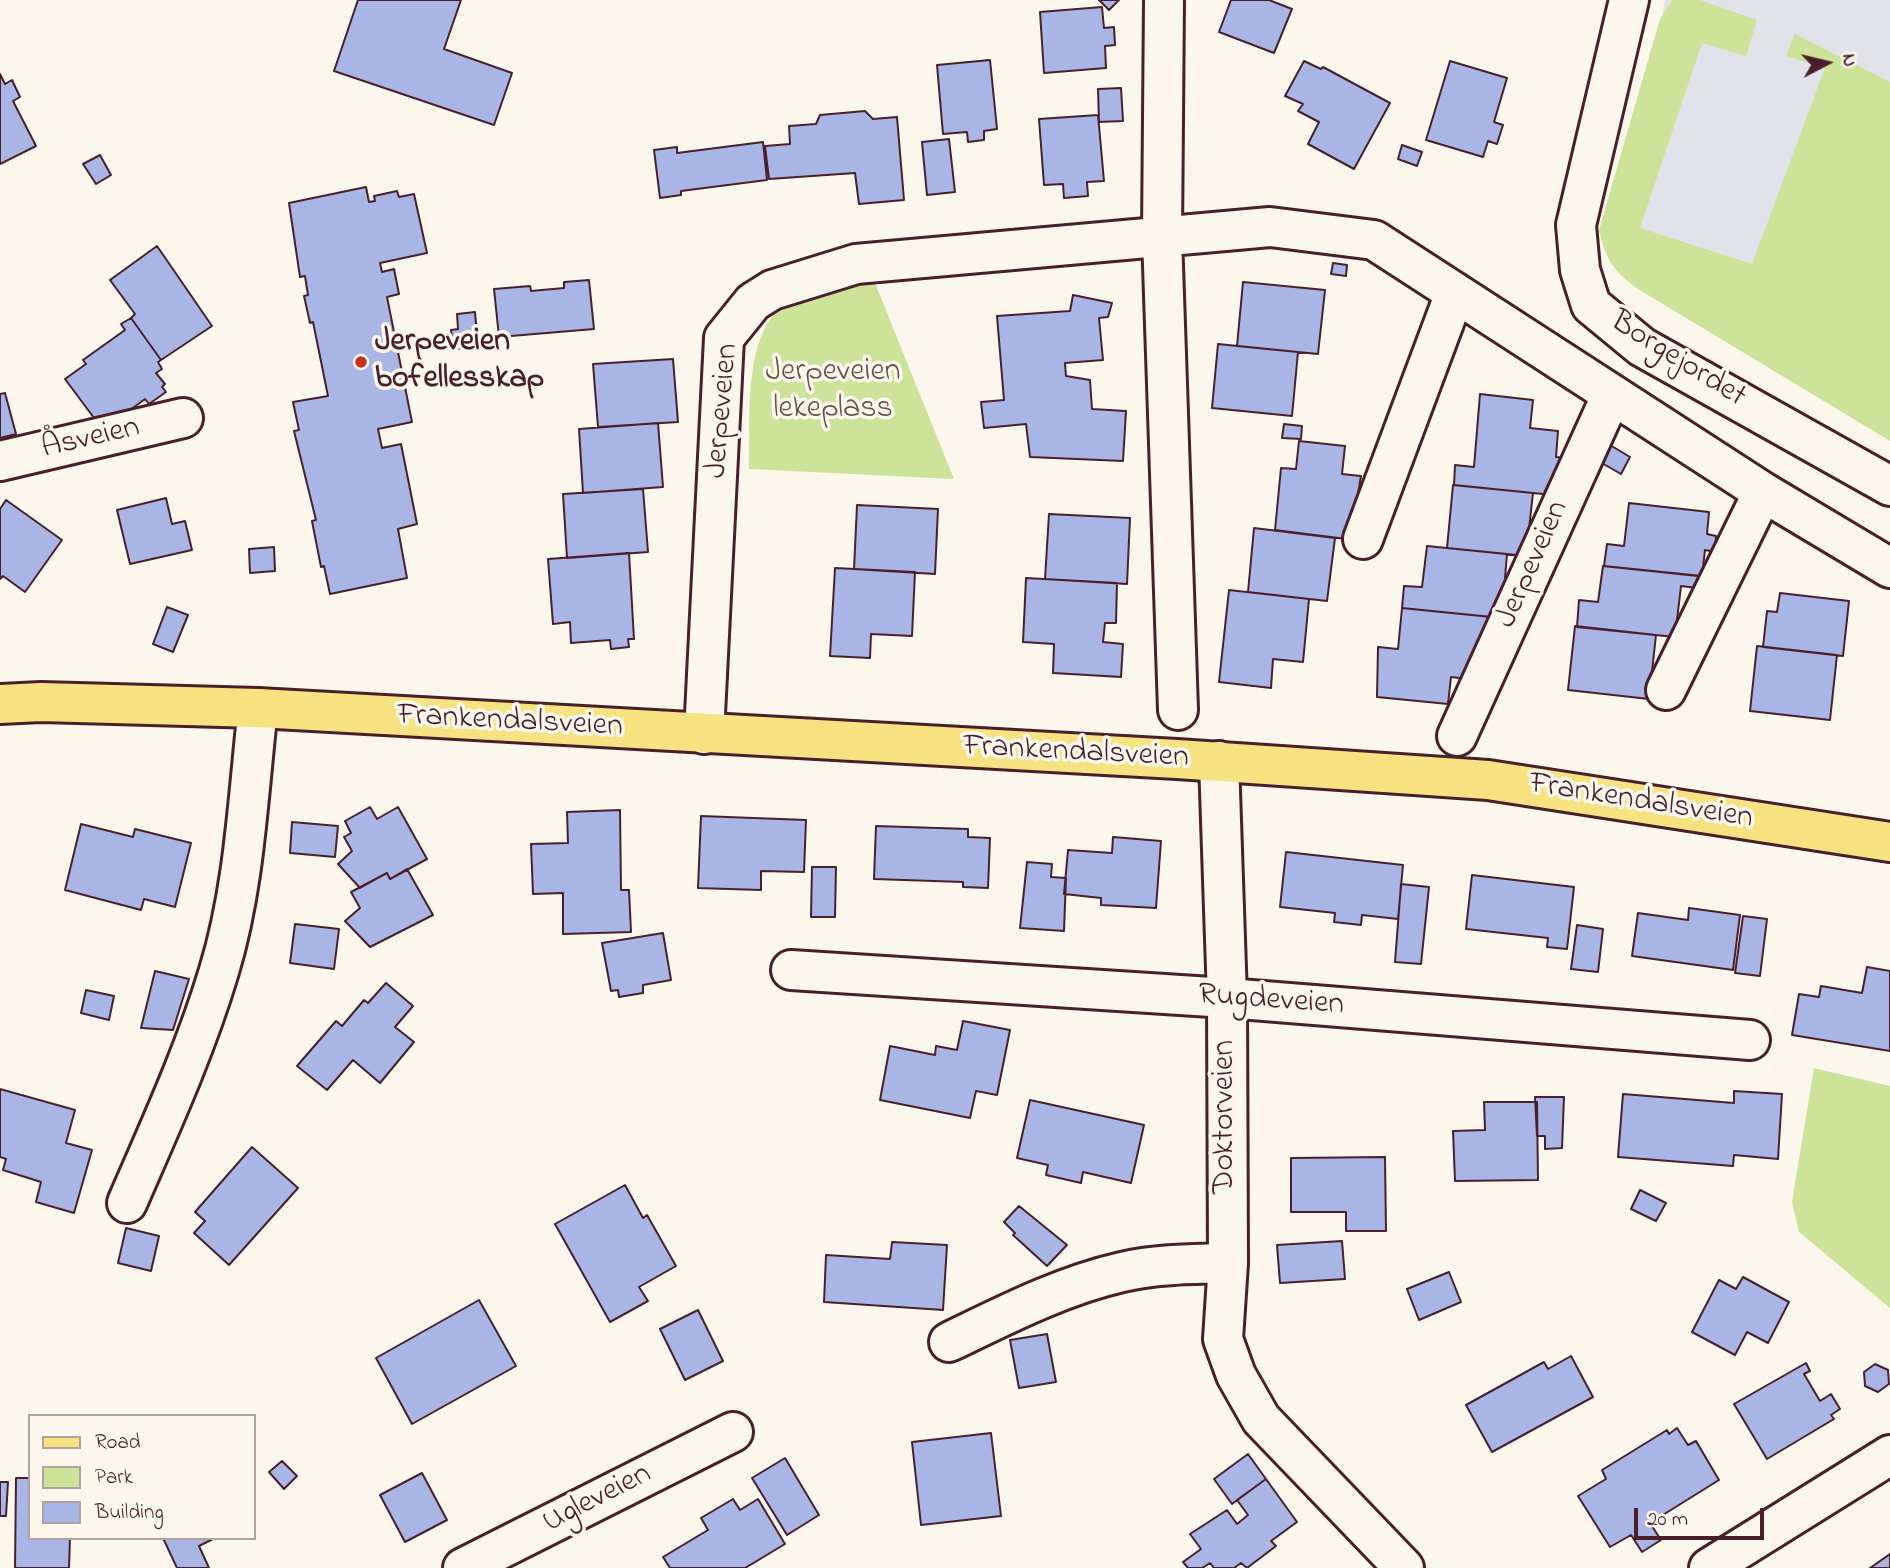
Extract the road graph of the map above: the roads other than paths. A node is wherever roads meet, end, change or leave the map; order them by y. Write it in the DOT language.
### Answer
graph roads {
  1 [pos="1164,0"];
  2 [pos="1629,0"];
  3 [pos="1162,236"];
  4 [pos="1455,293"];
  5 [pos="1612,394"];
  6 [pos="183,418"];
  7 [pos="0,461"];
  8 [pos="1890,486"];
  9 [pos="1763,492"];
  10 [pos="1363,539"];
  11 [pos="1890,568"];
  12 [pos="1666,690"];
  13 [pos="0,704"];
  14 [pos="258,708"];
  15 [pos="1178,710"];
  16 [pos="704,734"];
  17 [pos="1457,736"];
  18 [pos="1219,761"];
  19 [pos="1890,842"];
  20 [pos="791,970"];
  21 [pos="1227,998"];
  22 [pos="1750,1040"];
  23 [pos="127,1203"];
  24 [pos="1228,1263"];
  25 [pos="949,1342"];
  26 [pos="733,1432"];
  27 [pos="1890,1455"];
  28 [pos="463,1568"];
  29 [pos="1404,1568"];
  30 [pos="1709,1568"];
  1 -- 3 [label="street"];
  2 -- 8 [label="street, Borgejordet"];
  3 -- 4 [label="street, Jerpeveien"];
  3 -- 15 [label="street"];
  3 -- 16 [label="street, Jerpeveien"];
  4 -- 5 [label="street, Jerpeveien"];
  4 -- 10 [label="street"];
  5 -- 9 [label="street, Jerpeveien"];
  5 -- 17 [label="street, Jerpeveien"];
  6 -- 7 [label="street, Åsveien"];
  9 -- 11 [label="street, Jerpeveien"];
  9 -- 12 [label="street"];
  13 -- 14 [label="main road, Frankendalsveien"];
  14 -- 16 [label="main road, Frankendalsveien"];
  14 -- 23 [label="street"];
  16 -- 18 [label="main road, Frankendalsveien"];
  18 -- 19 [label="main road, Frankendalsveien"];
  18 -- 21 [label="street, Doktorveien"];
  20 -- 21 [label="street, Rugdeveien"];
  21 -- 22 [label="street, Rugdeveien"];
  21 -- 24 [label="street, Doktorveien"];
  24 -- 25 [label="street"];
  24 -- 29 [label="street, Doktorveien"];
  26 -- 28 [label="street, Ugleveien"];
  27 -- 30 [label="street"];
}
